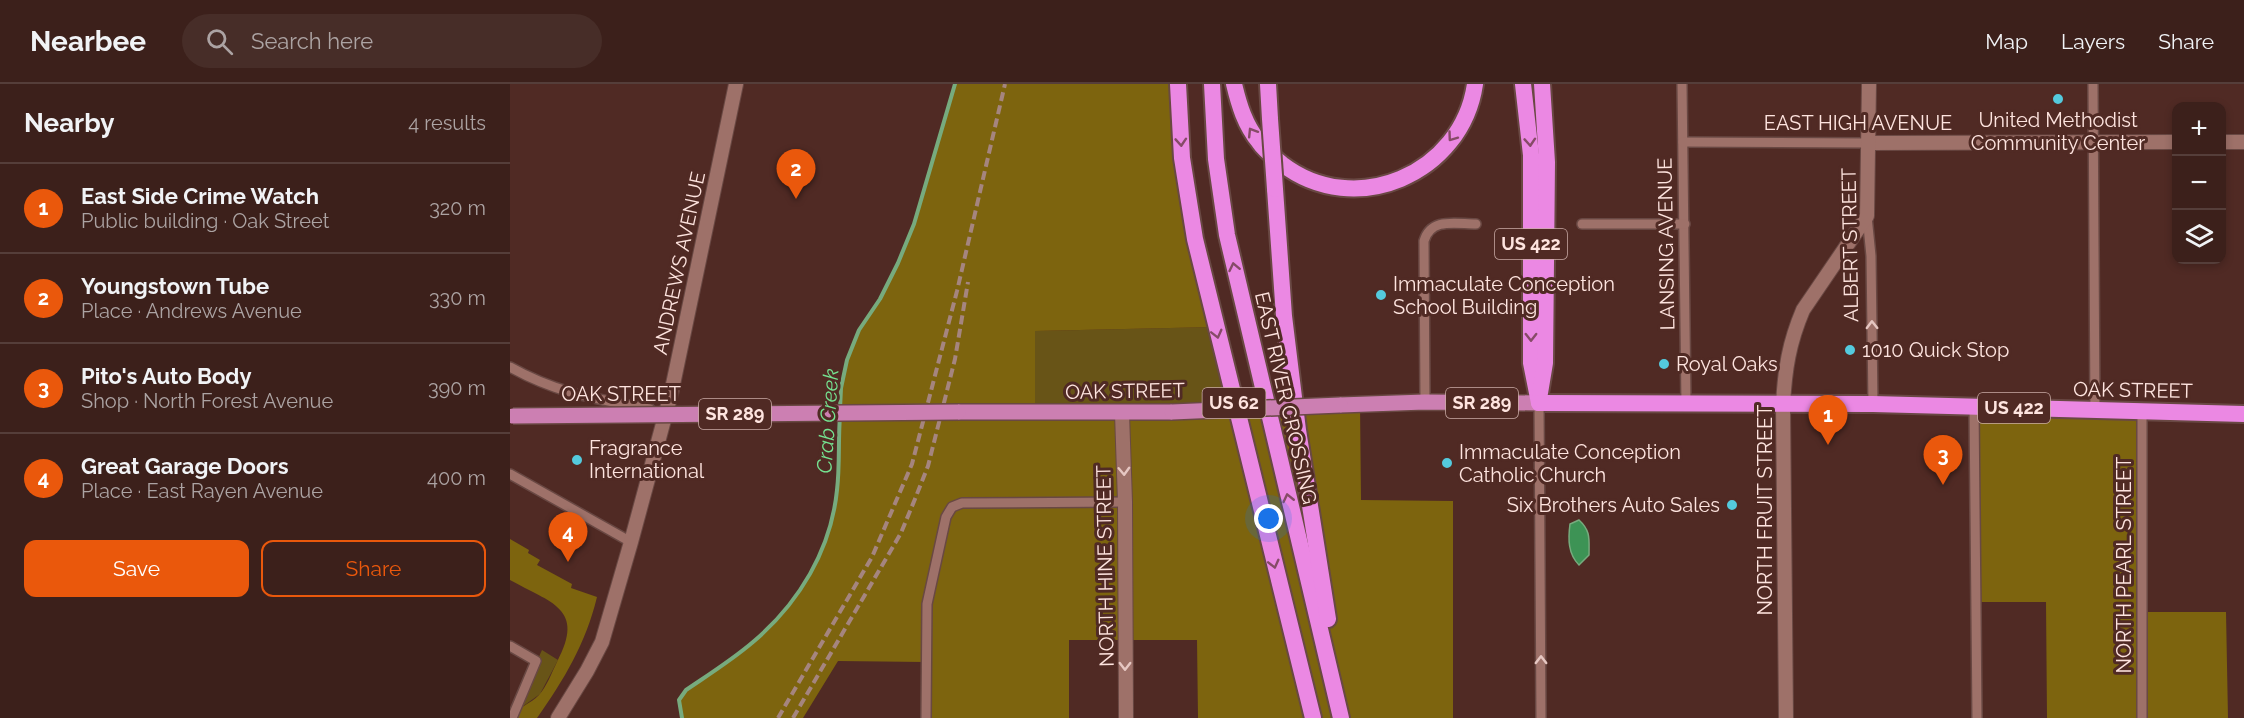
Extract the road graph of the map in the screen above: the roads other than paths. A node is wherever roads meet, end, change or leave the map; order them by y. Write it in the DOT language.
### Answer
graph roads {
  1 [pos="736,84"];
  2 [pos="1178,84"];
  3 [pos="1212,84"];
  4 [pos="1234,84"];
  5 [pos="1268,84"];
  6 [pos="1475,84"];
  7 [pos="1523,84"];
  8 [pos="1542,84"];
  9 [pos="1682,84"];
  10 [pos="1869,84"];
  11 [pos="2092,84"];
  12 [pos="1683,142"];
  13 [pos="1868,142"];
  14 [pos="2093,142"];
  15 [pos="2172,142"];
  16 [pos="2226,142"];
  17 [pos="2244,142"];
  18 [pos="1867,216"];
  19 [pos="1476,224"];
  20 [pos="1582,224"];
  21 [pos="1685,224"];
  22 [pos="510,367"];
  23 [pos="1425,402"];
  24 [pos="1539,403"];
  25 [pos="1686,404"];
  26 [pos="1783,404"];
  27 [pos="1873,404"];
  28 [pos="1974,406"];
  29 [pos="667,410"];
  30 [pos="2095,411"];
  31 [pos="2142,412"];
  32 [pos="1122,413"];
  33 [pos="2244,414"];
  34 [pos="511,416"];
  35 [pos="510,474"];
  36 [pos="1125,502"];
  37 [pos="631,542"];
  38 [pos="510,646"];
  39 [pos="512,718"];
  40 [pos="558,718"];
  41 [pos="926,718"];
  42 [pos="1126,718"];
  43 [pos="1313,718"];
  44 [pos="1342,718"];
  45 [pos="1541,718"];
  46 [pos="1786,718"];
  47 [pos="1977,718"];
  48 [pos="2142,718"];
  1 -- 29 [label="street, ANDREWS AVENUE"];
  2 -- 43 [label="highway, US 62, one-way"];
  44 -- 3 [label="highway, EAST RIVER CROSSING / US 62, one-way"];
  6 -- 4 [label="highway, one-way"];
  5 -- 44 [label="highway, bridge"];
  7 -- 24 [label="highway, US 422, one-way"];
  8 -- 24 [label="highway, US 422"];
  9 -- 12 [label="street, LANSING AVENUE"];
  10 -- 13 [label="street, ALBERT STREET"];
  11 -- 14 [label="street"];
  12 -- 13 [label="street, EAST HIGH AVENUE"];
  12 -- 21 [label="street, LANSING AVENUE"];
  13 -- 14 [label="street, EAST HIGH AVENUE"];
  13 -- 18 [label="street, ALBERT STREET"];
  14 -- 15 [label="street, EAST HIGH AVENUE"];
  14 -- 30 [label="street"];
  16 -- 17 [label="street"];
  18 -- 26 [label="street, NORTH FRUIT STREET"];
  27 -- 18 [label="street, ALBERT STREET, one-way"];
  19 -- 23 [label="street"];
  20 -- 21 [label="street"];
  21 -- 25 [label="street, LANSING AVENUE"];
  22 -- 29 [label="street"];
  23 -- 24 [label="main road, OAK STREET / SR 289"];
  23 -- 32 [label="main road, OAK STREET / SR 289, bridge"];
  24 -- 25 [label="highway, OAK STREET / US 422"];
  45 -- 24 [label="street, one-way"];
  25 -- 26 [label="highway, OAK STREET / US 422"];
  26 -- 27 [label="highway, OAK STREET / US 422"];
  26 -- 46 [label="street, NORTH FRUIT STREET"];
  27 -- 28 [label="highway, OAK STREET / US 422"];
  28 -- 30 [label="highway, OAK STREET / US 422"];
  28 -- 47 [label="street"];
  29 -- 37 [label="street, ANDREWS AVENUE"];
  30 -- 31 [label="highway, OAK STREET / US 422"];
  31 -- 33 [label="highway, OAK STREET / US 422"];
  31 -- 48 [label="street, NORTH PEARL STREET"];
  32 -- 34 [label="main road, OAK STREET / SR 289, bridge"];
  32 -- 36 [label="street, NORTH HINE STREET, one-way"];
  35 -- 37 [label="street"];
  36 -- 41 [label="street"];
  36 -- 42 [label="street, NORTH HINE STREET, one-way"];
  37 -- 40 [label="street, ANDREWS AVENUE"];
  38 -- 39 [label="street"];
}
